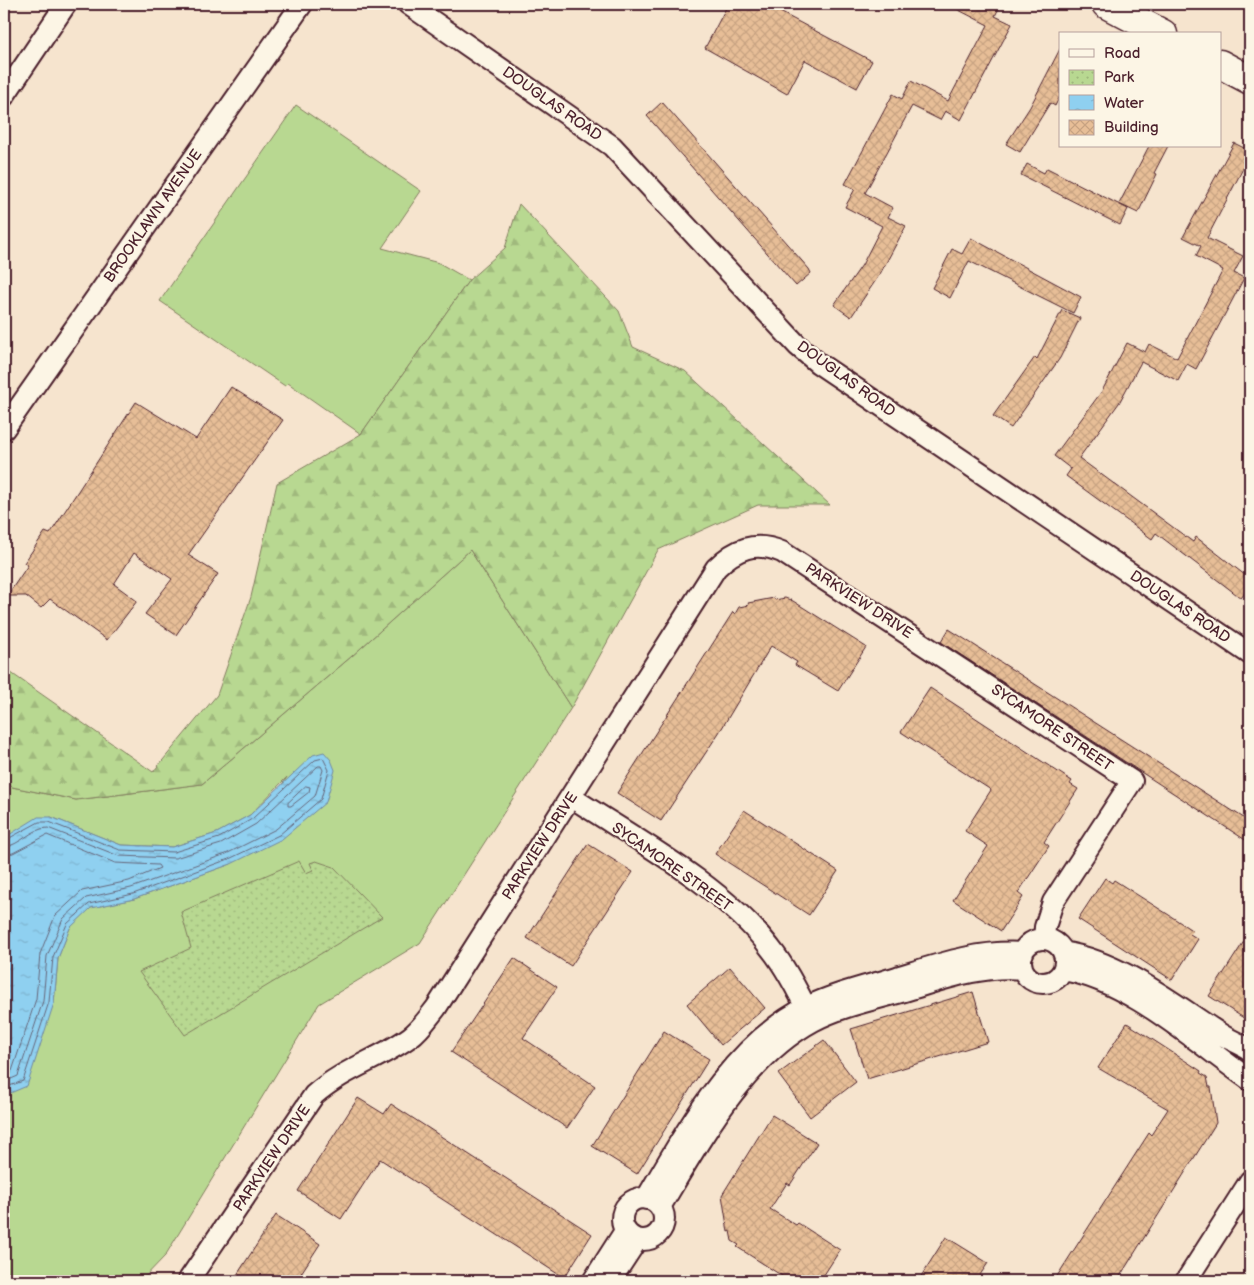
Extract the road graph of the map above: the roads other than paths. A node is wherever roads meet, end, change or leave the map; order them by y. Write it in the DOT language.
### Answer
graph roads {
  1 [pos="66,4"];
  2 [pos="302,4"];
  3 [pos="408,4"];
  4 [pos="1114,6"];
  5 [pos="1159,32"];
  6 [pos="1222,65"];
  7 [pos="1250,80"];
  8 [pos="4,96"];
  9 [pos="4,429"];
  10 [pos="922,642"];
  11 [pos="1250,654"];
  12 [pos="571,797"];
  13 [pos="1044,939"];
  14 [pos="1023,961"];
  15 [pos="1063,961"];
  16 [pos="809,1015"];
  17 [pos="1227,1038"];
  18 [pos="1250,1050"];
  19 [pos="1216,1056"];
  20 [pos="1250,1080"];
  21 [pos="1250,1181"];
  22 [pos="653,1203"];
  23 [pos="631,1235"];
  24 [pos="188,1281"];
  25 [pos="593,1281"];
  26 [pos="610,1281"];
  27 [pos="1186,1281"];
  1 -- 8 [label="street"];
  2 -- 9 [label="street, BROOKLAWN AVENUE"];
  3 -- 11 [label="street, DOUGLAS ROAD"];
  4 -- 5 [label="main road"];
  6 -- 7 [label="main road"];
  10 -- 12 [label="street, PARKVIEW DRIVE"];
  10 -- 13 [label="street, SYCAMORE STREET"];
  12 -- 16 [label="street, SYCAMORE STREET"];
  12 -- 24 [label="street, PARKVIEW DRIVE"];
  13 -- 14 [label="street"];
  13 -- 15 [label="street"];
  14 -- 15 [label="street"];
  14 -- 16 [label="street"];
  15 -- 17 [label="street"];
  15 -- 19 [label="street"];
  16 -- 22 [label="street"];
  17 -- 18 [label="street"];
  17 -- 19 [label="street"];
  19 -- 20 [label="street"];
  21 -- 27 [label="street"];
  22 -- 23 [label="street"];
  22 -- 23 [label="street"];
  23 -- 25 [label="street"];
  23 -- 26 [label="street"];
}
